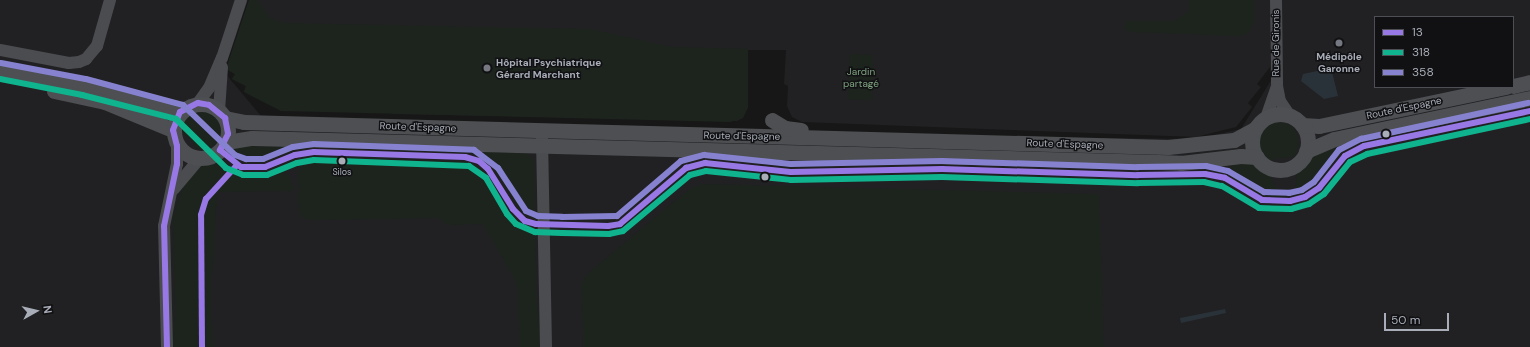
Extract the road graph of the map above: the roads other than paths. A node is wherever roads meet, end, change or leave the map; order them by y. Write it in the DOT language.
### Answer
graph roads {
  1 [pos="110,0"];
  2 [pos="241,0"];
  3 [pos="1276,0"];
  4 [pos="0,50"];
  5 [pos="222,58"];
  6 [pos="0,71"];
  7 [pos="0,80"];
  8 [pos="1530,82"];
  9 [pos="1277,86"];
  10 [pos="1514,86"];
  11 [pos="1501,88"];
  12 [pos="1530,98"];
  13 [pos="198,103"];
  14 [pos="180,112"];
  15 [pos="222,114"];
  16 [pos="1266,118"];
  17 [pos="772,120"];
  18 [pos="1296,120"];
  19 [pos="1255,129"];
  20 [pos="173,130"];
  21 [pos="542,131"];
  22 [pos="863,138"];
  23 [pos="226,142"];
  24 [pos="177,146"];
  25 [pos="542,146"];
  26 [pos="1306,150"];
  27 [pos="1257,157"];
  28 [pos="199,158"];
  29 [pos="171,193"];
  30 [pos="167,347"];
  31 [pos="546,347"];
  1 -- 4 [label="street"];
  2 -- 5 [label="street"];
  3 -- 9 [label="street, Rue de Gironis"];
  5 -- 13 [label="street"];
  5 -- 15 [label="street"];
  6 -- 14 [label="main road"];
  7 -- 20 [label="main road"];
  8 -- 10 [label="main road"];
  9 -- 16 [label="street, Rue de Gironis"];
  9 -- 18 [label="street, Rue de Gironis"];
  11 -- 18 [label="main road, Route d'Espagne"];
  12 -- 26 [label="main road, Route d'Espagne"];
  13 -- 14 [label="main road"];
  13 -- 15 [label="main road"];
  14 -- 20 [label="main road"];
  15 -- 21 [label="main road, Route d'Espagne"];
  15 -- 23 [label="main road"];
  16 -- 18 [label="main road"];
  16 -- 19 [label="main road"];
  17 -- 22 [label="main road"];
  18 -- 26 [label="main road"];
  19 -- 22 [label="main road, Route d'Espagne"];
  19 -- 27 [label="main road"];
  20 -- 24 [label="main road"];
  21 -- 22 [label="main road, Route d'Espagne"];
  21 -- 25 [label="street"];
  23 -- 25 [label="main road, Route d'Espagne"];
  23 -- 28 [label="main road"];
  24 -- 28 [label="main road"];
  24 -- 29 [label="street"];
  25 -- 27 [label="main road, Route d'Espagne"];
  25 -- 31 [label="street"];
  26 -- 27 [label="main road"];
  28 -- 29 [label="street"];
  29 -- 30 [label="street"];
}
